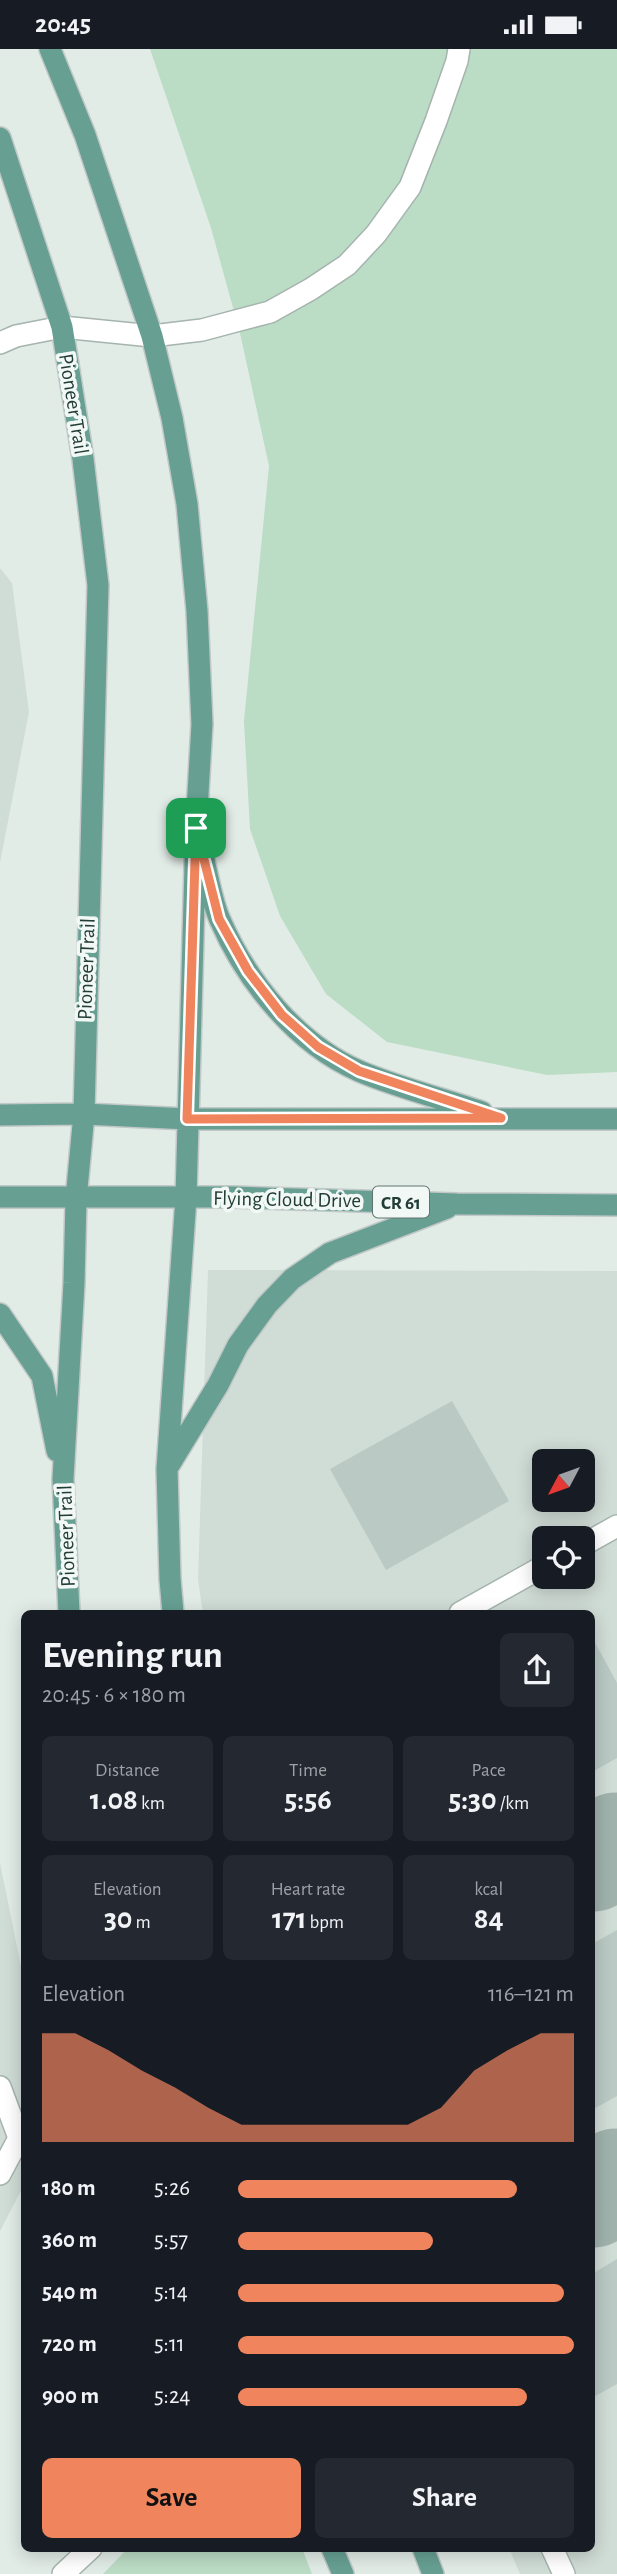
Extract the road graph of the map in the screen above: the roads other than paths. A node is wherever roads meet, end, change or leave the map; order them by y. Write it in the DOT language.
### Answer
graph roads {
  1 [pos="50,49"];
  2 [pos="459,49"];
  3 [pos="0,138"];
  4 [pos="62,327"];
  5 [pos="152,336"];
  6 [pos="0,343"];
  7 [pos="196,828"];
  8 [pos="83,1114"];
  9 [pos="0,1115"];
  10 [pos="501,1118"];
  11 [pos="187,1119"];
  12 [pos="617,1119"];
  13 [pos="0,1197"];
  14 [pos="186,1198"];
  15 [pos="76,1199"];
  16 [pos="457,1204"];
  17 [pos="617,1205"];
  18 [pos="0,1314"];
  19 [pos="167,1469"];
  20 [pos="63,1479"];
  21 [pos="617,1526"];
  22 [pos="595,1538"];
  23 [pos="532,1573"];
  24 [pos="69,1610"];
  25 [pos="173,1610"];
  26 [pos="465,1610"];
  27 [pos="0,2087"];
  28 [pos="0,2173"];
  29 [pos="87,2552"];
  30 [pos="334,2552"];
  31 [pos="425,2552"];
  32 [pos="554,2552"];
  33 [pos="63,2574"];
  34 [pos="343,2574"];
  35 [pos="433,2574"];
  36 [pos="564,2574"];
  1 -- 5 [label="main road"];
  2 -- 5 [label="street, Pioneer Trail"];
  3 -- 4 [label="main road, Pioneer Trail"];
  4 -- 5 [label="street, Pioneer Trail"];
  4 -- 6 [label="street, Pioneer Trail"];
  4 -- 8 [label="main road, Pioneer Trail"];
  5 -- 7 [label="main road"];
  7 -- 10 [label="main road"];
  7 -- 11 [label="main road"];
  8 -- 9 [label="main road"];
  8 -- 11 [label="main road"];
  8 -- 15 [label="main road, Pioneer Trail"];
  10 -- 11 [label="main road"];
  10 -- 12 [label="main road"];
  11 -- 14 [label="main road"];
  13 -- 15 [label="main road, Flying Cloud Drive / CR 61"];
  14 -- 15 [label="main road, Flying Cloud Drive / CR 61"];
  14 -- 16 [label="main road, Flying Cloud Drive / CR 61"];
  14 -- 19 [label="main road"];
  15 -- 20 [label="main road, Pioneer Trail"];
  16 -- 17 [label="main road, Flying Cloud Drive / CR 61"];
  16 -- 19 [label="main road"];
  18 -- 20 [label="main road"];
  19 -- 25 [label="main road"];
  20 -- 24 [label="main road, Pioneer Trail"];
  21 -- 22 [label="street"];
  23 -- 26 [label="street"];
  27 -- 28 [label="street"];
  29 -- 33 [label="street"];
  30 -- 34 [label="main road"];
  31 -- 35 [label="main road"];
  32 -- 36 [label="street"];
}
